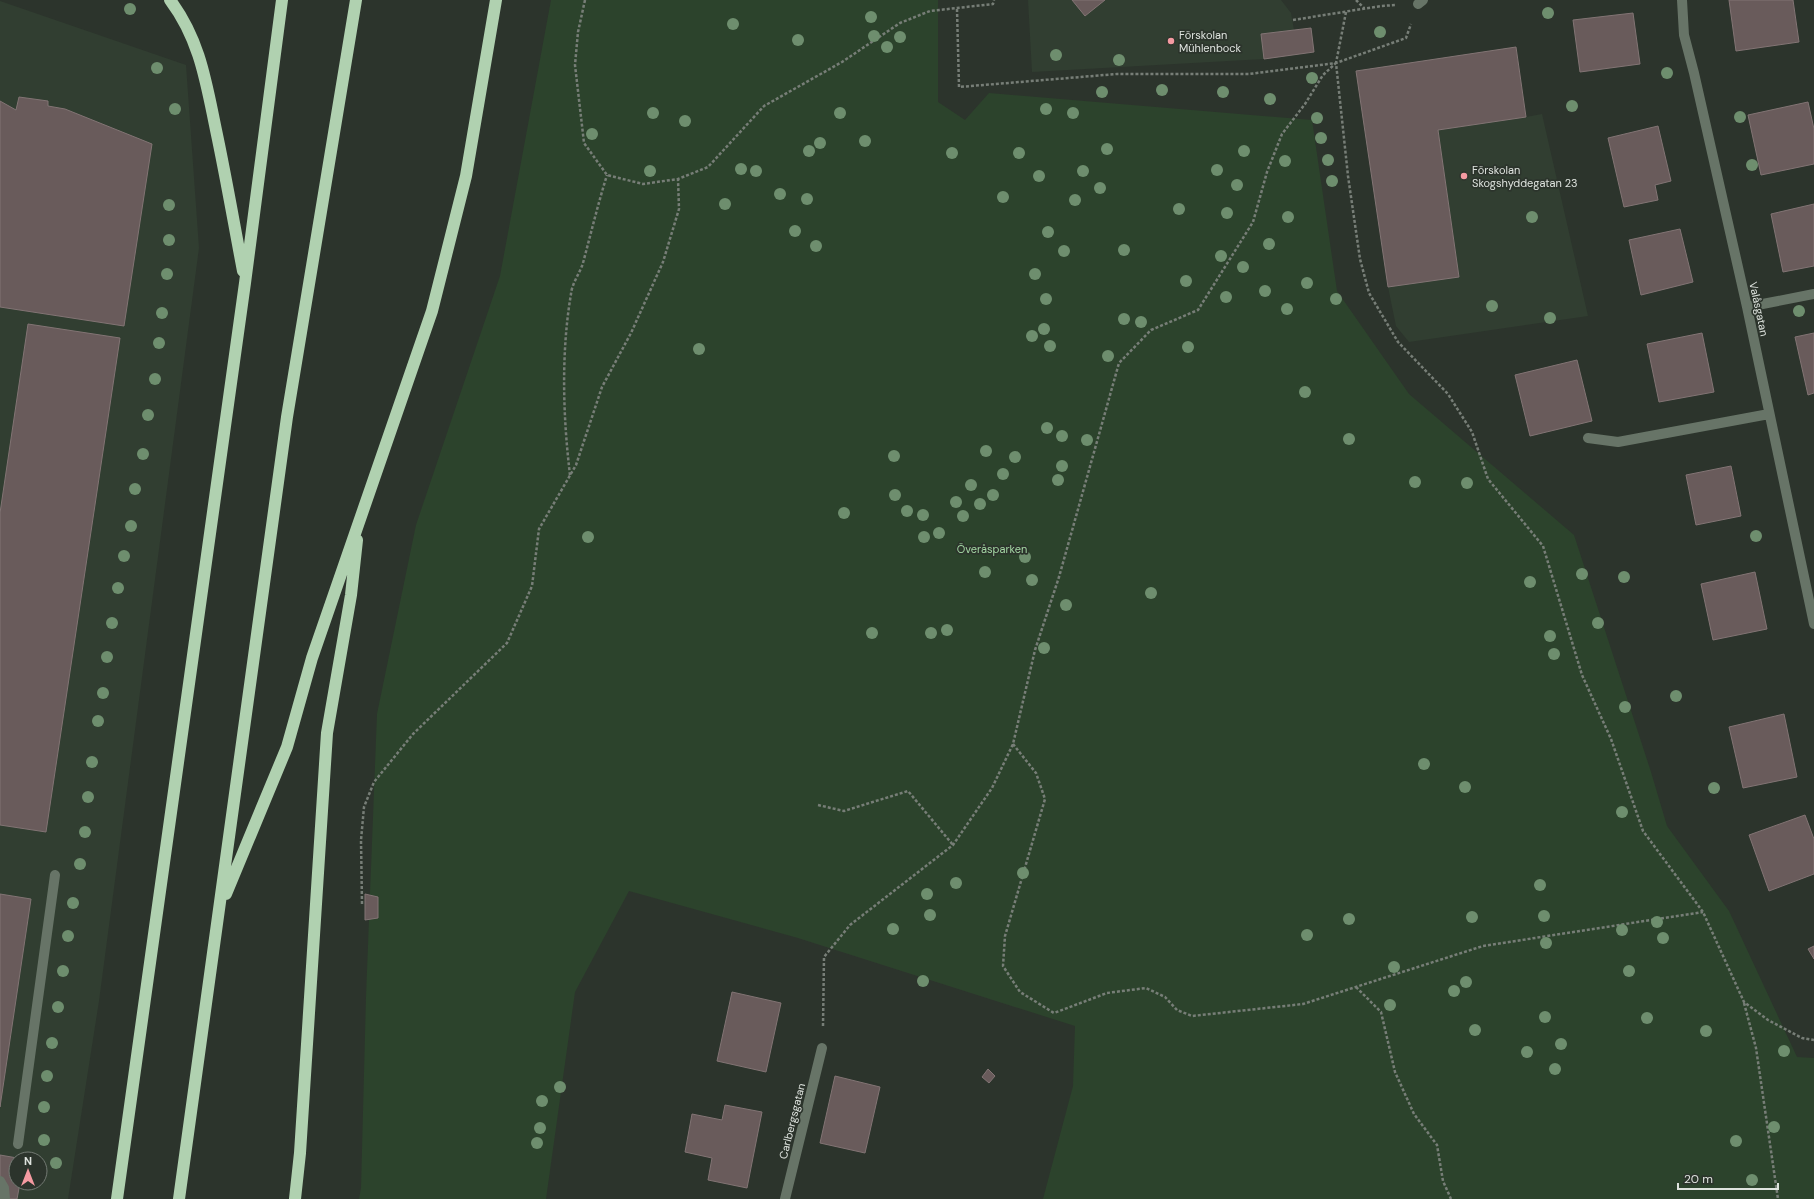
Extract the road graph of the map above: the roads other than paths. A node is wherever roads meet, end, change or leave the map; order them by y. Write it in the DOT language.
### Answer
graph roads {
  1 [pos="170,0"];
  2 [pos="282,0"];
  3 [pos="356,0"];
  4 [pos="496,0"];
  5 [pos="1682,0"];
  6 [pos="245,283"];
  7 [pos="1814,294"];
  8 [pos="1747,307"];
  9 [pos="1768,414"];
  10 [pos="1588,438"];
  11 [pos="360,515"];
  12 [pos="1812,610"];
  13 [pos="1814,624"];
  14 [pos="55,875"];
  15 [pos="220,910"];
  16 [pos="822,1048"];
  17 [pos="18,1144"];
  18 [pos="0,1182"];
  19 [pos="5,1199"];
  20 [pos="118,1199"];
  21 [pos="179,1199"];
  22 [pos="295,1199"];
  23 [pos="785,1199"];
  1 -- 6 [label="highway"];
  2 -- 6 [label="highway"];
  3 -- 15 [label="highway"];
  4 -- 11 [label="highway"];
  5 -- 8 [label="street, Valåsgatan"];
  6 -- 20 [label="highway"];
  7 -- 8 [label="street"];
  8 -- 9 [label="street, Valåsgatan"];
  9 -- 10 [label="street"];
  9 -- 12 [label="street, Valåsgatan"];
  11 -- 15 [label="highway"];
  11 -- 22 [label="highway"];
  12 -- 13 [label="street, Valåsgatan"];
  14 -- 17 [label="street"];
  15 -- 21 [label="highway"];
  16 -- 23 [label="street, Carlbergsgatan"];
  18 -- 19 [label="street"];
}
